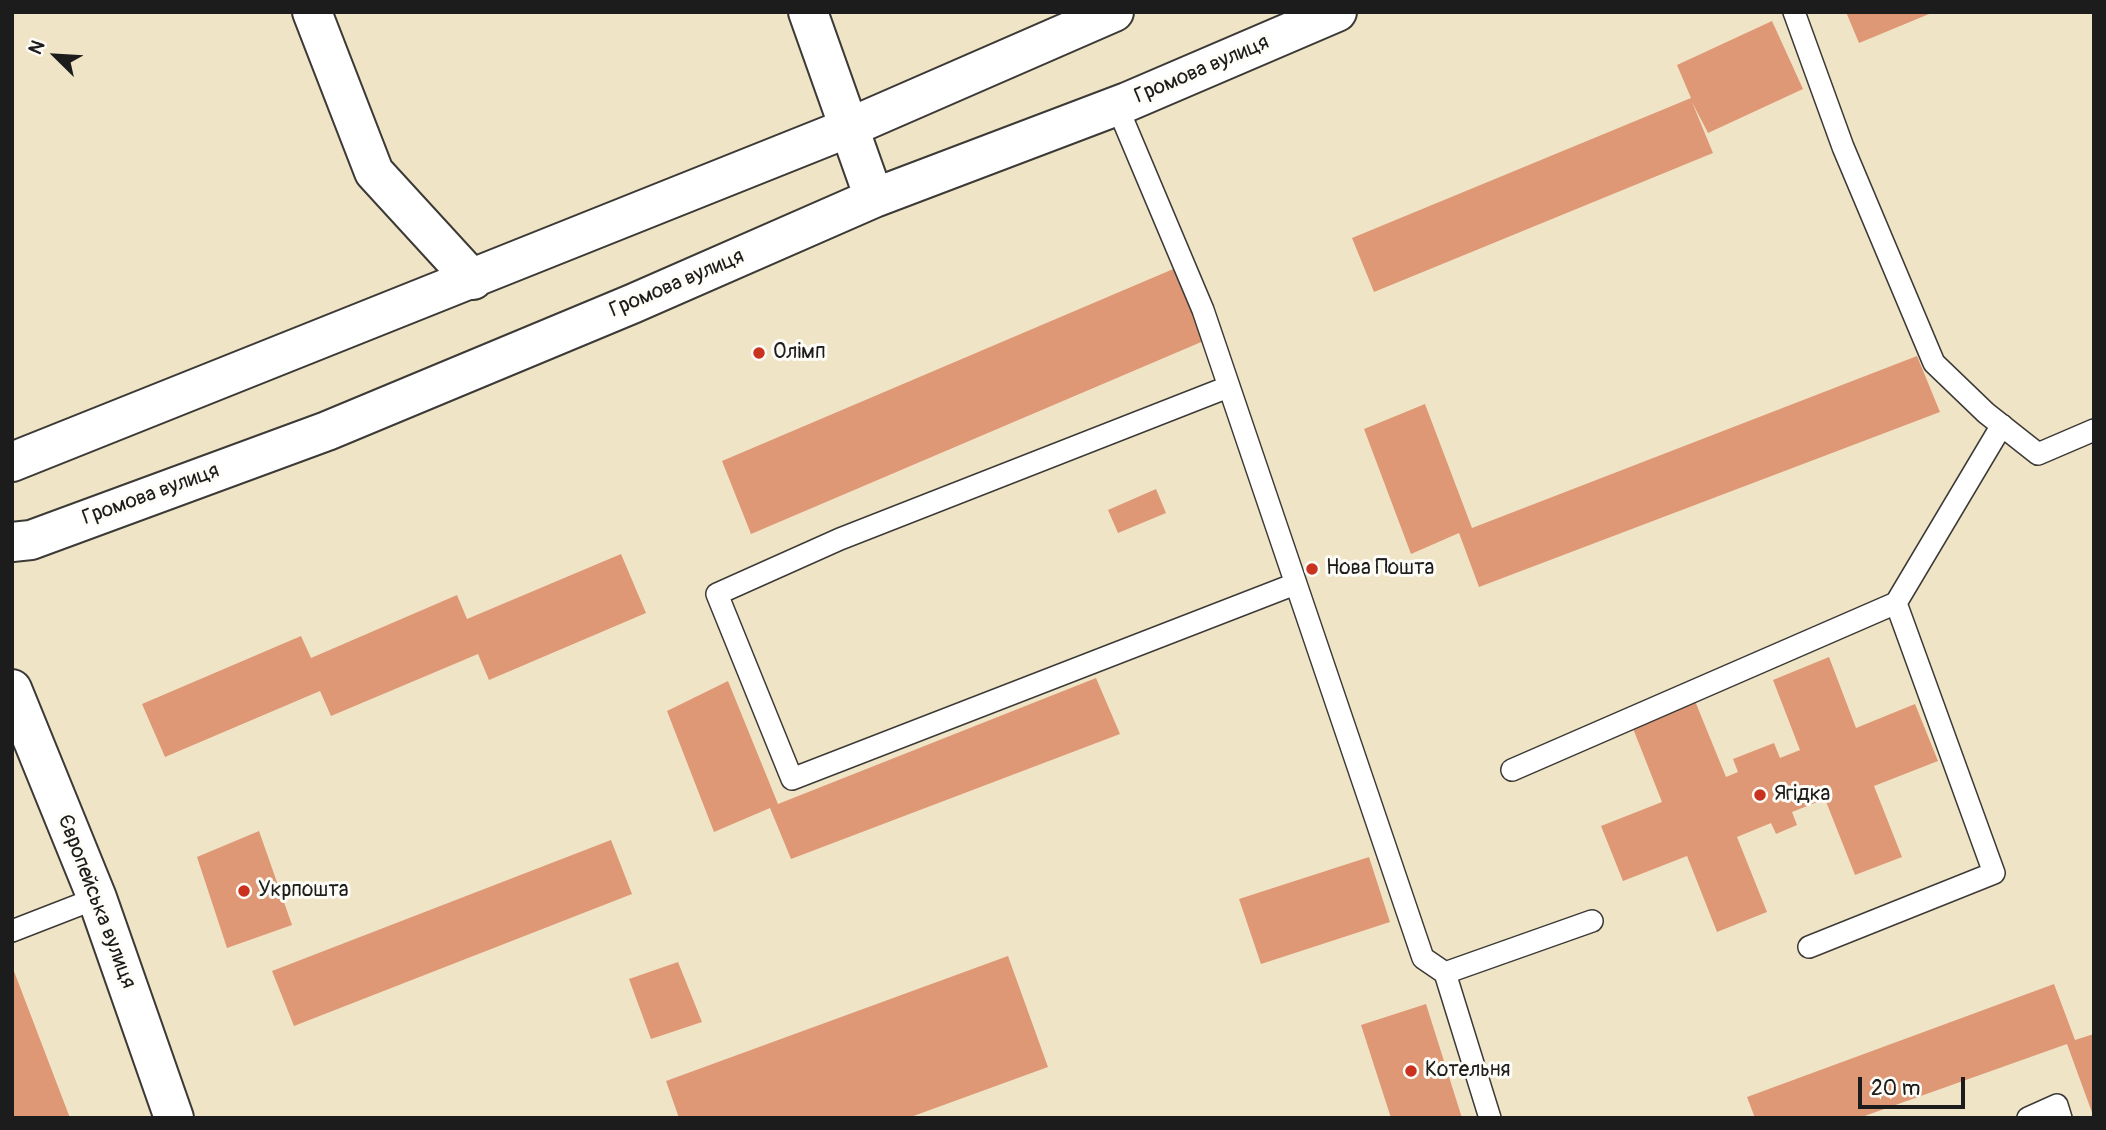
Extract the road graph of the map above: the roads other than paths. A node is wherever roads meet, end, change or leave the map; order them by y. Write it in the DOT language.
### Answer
graph roads {
  1 [pos="312,12"];
  2 [pos="808,12"];
  3 [pos="1114,12"];
  4 [pos="1337,12"];
  5 [pos="1794,12"];
  6 [pos="1117,106"];
  7 [pos="848,128"];
  8 [pos="874,198"];
  9 [pos="473,280"];
  10 [pos="1228,387"];
  11 [pos="2002,425"];
  12 [pos="2094,430"];
  13 [pos="12,462"];
  14 [pos="12,542"];
  15 [pos="1295,584"];
  16 [pos="1896,603"];
  17 [pos="12,689"];
  18 [pos="1512,770"];
  19 [pos="97,898"];
  20 [pos="1592,921"];
  21 [pos="12,931"];
  22 [pos="1809,947"];
  23 [pos="1445,973"];
  24 [pos="174,1118"];
  25 [pos="1490,1118"];
  26 [pos="2028,1118"];
  27 [pos="2061,1118"];
  1 -- 9 [label="street"];
  2 -- 7 [label="street"];
  3 -- 7 [label="street"];
  4 -- 6 [label="street, Громова вулиця"];
  5 -- 11 [label="lane"];
  6 -- 8 [label="street, Громова вулиця"];
  6 -- 10 [label="lane"];
  7 -- 8 [label="street"];
  7 -- 9 [label="street"];
  8 -- 14 [label="street, Громова вулиця"];
  9 -- 13 [label="street"];
  10 -- 15 [label="lane"];
  10 -- 15 [label="lane"];
  11 -- 12 [label="lane"];
  11 -- 16 [label="lane"];
  15 -- 23 [label="lane"];
  16 -- 18 [label="lane"];
  16 -- 22 [label="lane"];
  17 -- 19 [label="street, Європейська вулиця"];
  19 -- 21 [label="lane"];
  19 -- 24 [label="street, Європейська вулиця"];
  20 -- 23 [label="lane"];
  23 -- 25 [label="lane"];
  26 -- 27 [label="lane"];
}
